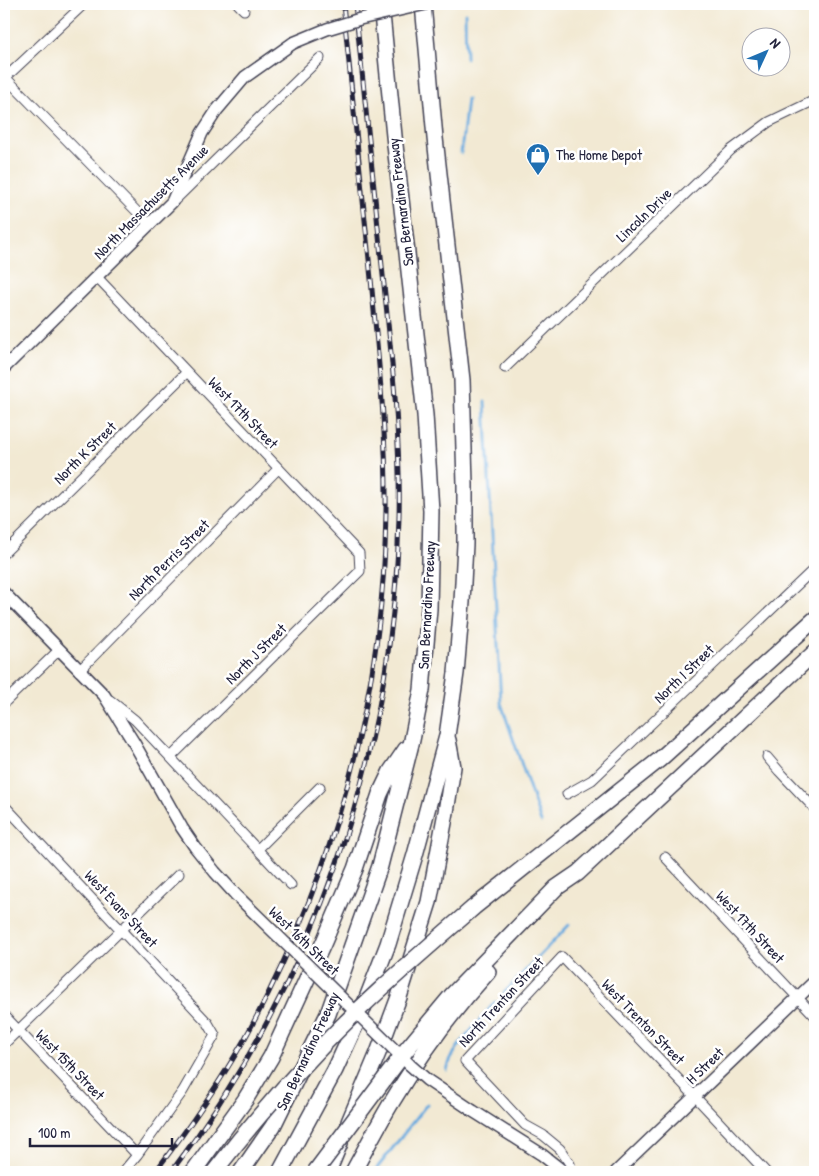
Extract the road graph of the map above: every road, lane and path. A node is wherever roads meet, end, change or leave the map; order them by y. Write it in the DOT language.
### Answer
graph roads {
  1 [pos="84,4"];
  2 [pos="381,4"];
  3 [pos="425,4"];
  4 [pos="320,58"];
  5 [pos="4,77"];
  6 [pos="815,100"];
  7 [pos="172,202"];
  8 [pos="150,225"];
  9 [pos="97,277"];
  10 [pos="4,368"];
  11 [pos="505,368"];
  12 [pos="186,373"];
  13 [pos="278,469"];
  14 [pos="4,553"];
  15 [pos="815,568"];
  16 [pos="360,571"];
  17 [pos="4,593"];
  18 [pos="815,619"];
  19 [pos="59,650"];
  20 [pos="815,652"];
  21 [pos="79,671"];
  22 [pos="104,695"];
  23 [pos="4,703"];
  24 [pos="447,736"];
  25 [pos="412,740"];
  26 [pos="171,757"];
  27 [pos="767,757"];
  28 [pos="320,787"];
  29 [pos="567,794"];
  30 [pos="4,805"];
  31 [pos="815,809"];
  32 [pos="258,849"];
  33 [pos="665,857"];
  34 [pos="578,873"];
  35 [pos="179,874"];
  36 [pos="291,885"];
  37 [pos="121,930"];
  38 [pos="562,957"];
  39 [pos="815,981"];
  40 [pos="798,998"];
  41 [pos="4,1015"];
  42 [pos="815,1016"];
  43 [pos="18,1030"];
  44 [pos="4,1044"];
  45 [pos="695,1096"];
  46 [pos="137,1155"];
  47 [pos="123,1172"];
  48 [pos="193,1172"];
  49 [pos="214,1172"];
  50 [pos="241,1172"];
  51 [pos="280,1172"];
  52 [pos="315,1172"];
  53 [pos="328,1172"];
  54 [pos="353,1172"];
  55 [pos="564,1172"];
  56 [pos="569,1172"];
  57 [pos="616,1172"];
  58 [pos="766,1172"];
  1 -- 5 [label="street"];
  2 -- 25 [label="highway, San Bernardino Freeway"];
  3 -- 7 [label="street, bridge"];
  3 -- 24 [label="highway, San Bernardino Freeway"];
  4 -- 7 [label="street, North Massachusetts Avenue"];
  5 -- 8 [label="street"];
  6 -- 11 [label="street, Lincoln Drive"];
  7 -- 8 [label="street, North Massachusetts Avenue"];
  8 -- 9 [label="street, North Massachusetts Avenue"];
  9 -- 10 [label="street, North Massachusetts Avenue"];
  9 -- 12 [label="street, West 17th Street"];
  12 -- 13 [label="street, West 17th Street"];
  12 -- 14 [label="street, North K Street"];
  13 -- 16 [label="street, West 17th Street"];
  13 -- 21 [label="street, North Perris Street"];
  15 -- 29 [label="street, North I Street"];
  16 -- 26 [label="street, North J Street"];
  17 -- 19 [label="street, West 16th Street"];
  18 -- 49 [label="highway, bridge"];
  19 -- 21 [label="street, West 16th Street"];
  19 -- 23 [label="street"];
  20 -- 34 [label="highway"];
  21 -- 22 [label="street, West 16th Street"];
  22 -- 26 [label="street, West 16th Street"];
  22 -- 55 [label="street, West 16th Street, bridge"];
  24 -- 51 [label="highway, San Bernardino Freeway"];
  24 -- 53 [label="highway"];
  25 -- 48 [label="highway"];
  25 -- 50 [label="highway, San Bernardino Freeway"];
  26 -- 32 [label="street, West 16th Street"];
  27 -- 31 [label="street"];
  28 -- 32 [label="street"];
  30 -- 37 [label="street, West Evans Street"];
  32 -- 36 [label="street, West 16th Street"];
  33 -- 40 [label="street, West 17th Street"];
  34 -- 52 [label="highway, bridge"];
  34 -- 54 [label="highway"];
  35 -- 37 [label="street"];
  37 -- 43 [label="street"];
  37 -- 46 [label="street, West Evans Street"];
  38 -- 45 [label="street, West Trenton Street"];
  38 -- 56 [label="street, North Trenton Street"];
  39 -- 40 [label="street, H Street"];
  40 -- 42 [label="street, West 17th Street"];
  40 -- 45 [label="street, H Street"];
  41 -- 43 [label="street, West 15th Street"];
  43 -- 44 [label="street"];
  43 -- 46 [label="street, West 15th Street"];
  45 -- 57 [label="street, H Street"];
  45 -- 58 [label="street, West Trenton Street"];
  46 -- 47 [label="street"];
}
